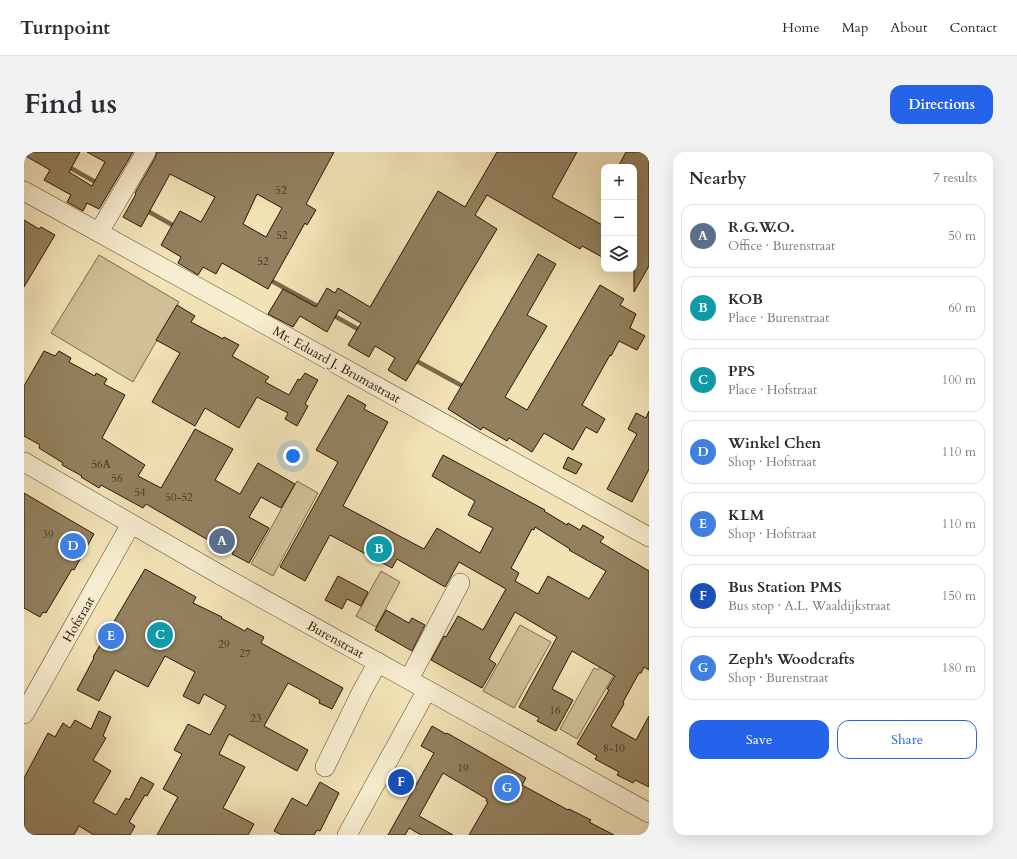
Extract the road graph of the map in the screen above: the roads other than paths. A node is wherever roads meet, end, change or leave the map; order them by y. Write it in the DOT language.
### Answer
graph roads {
  1 [pos="146,152"];
  2 [pos="24,191"];
  3 [pos="99,232"];
  4 [pos="24,462"];
  5 [pos="131,524"];
  6 [pos="649,537"];
  7 [pos="460,583"];
  8 [pos="378,662"];
  9 [pos="409,679"];
  10 [pos="427,690"];
  11 [pos="24,714"];
  12 [pos="325,767"];
  13 [pos="649,813"];
  14 [pos="347,835"];
  1 -- 3 [label="street"];
  2 -- 3 [label="street, Mr. Eduard J. Brumastraat"];
  3 -- 6 [label="street, Mr. Eduard J. Brumastraat"];
  4 -- 5 [label="street, Burenstraat"];
  5 -- 8 [label="street, Burenstraat"];
  5 -- 11 [label="street, Hofstraat"];
  7 -- 9 [label="street"];
  8 -- 9 [label="street, Burenstraat"];
  8 -- 12 [label="street"];
  9 -- 10 [label="street, Burenstraat"];
  10 -- 13 [label="street, Burenstraat"];
  10 -- 14 [label="street"];
}
